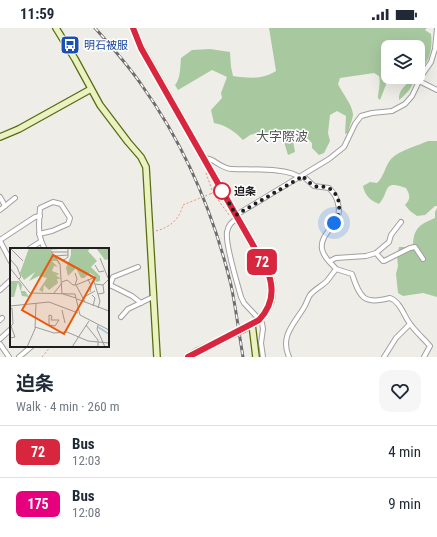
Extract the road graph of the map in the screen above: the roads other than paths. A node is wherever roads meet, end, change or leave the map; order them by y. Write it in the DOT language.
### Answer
graph roads {
  1 [pos="56,28"];
  2 [pos="133,28"];
  3 [pos="437,28"];
  4 [pos="437,39"];
  5 [pos="425,70"];
  6 [pos="418,84"];
  7 [pos="425,84"];
  8 [pos="91,89"];
  9 [pos="437,90"];
  10 [pos="0,137"];
  11 [pos="203,159"];
  12 [pos="301,177"];
  13 [pos="0,197"];
  14 [pos="14,198"];
  15 [pos="5,206"];
  16 [pos="0,210"];
  17 [pos="40,216"];
  18 [pos="235,218"];
  19 [pos="401,222"];
  20 [pos="39,234"];
  21 [pos="0,240"];
  22 [pos="40,242"];
  23 [pos="31,248"];
  24 [pos="44,248"];
  25 [pos="376,253"];
  26 [pos="10,259"];
  27 [pos="423,259"];
  28 [pos="330,261"];
  29 [pos="138,267"];
  30 [pos="336,269"];
  31 [pos="10,281"];
  32 [pos="109,286"];
  33 [pos="0,290"];
  34 [pos="153,298"];
  35 [pos="142,303"];
  36 [pos="121,317"];
  37 [pos="257,317"];
  38 [pos="252,324"];
  39 [pos="262,324"];
  40 [pos="410,324"];
  41 [pos="10,330"];
  42 [pos="0,339"];
  43 [pos="0,344"];
  44 [pos="31,347"];
  45 [pos="9,357"];
  46 [pos="19,357"];
  47 [pos="157,357"];
  48 [pos="188,357"];
  49 [pos="256,357"];
  50 [pos="263,357"];
  51 [pos="287,357"];
  52 [pos="384,357"];
  53 [pos="424,357"];
  1 -- 8 [label="street"];
  2 -- 11 [label="main road"];
  3 -- 4 [label="street"];
  4 -- 5 [label="street"];
  6 -- 12 [label="street"];
  7 -- 9 [label="street"];
  8 -- 10 [label="street"];
  8 -- 34 [label="street"];
  11 -- 12 [label="street"];
  11 -- 18 [label="main road"];
  12 -- 18 [label="street"];
  12 -- 28 [label="street"];
  13 -- 15 [label="street"];
  14 -- 15 [label="street"];
  15 -- 16 [label="street"];
  17 -- 20 [label="street"];
  17 -- 20 [label="street"];
  17 -- 21 [label="street"];
  18 -- 37 [label="street"];
  18 -- 38 [label="main road"];
  19 -- 25 [label="street"];
  20 -- 22 [label="street"];
  21 -- 26 [label="street"];
  22 -- 23 [label="street"];
  22 -- 24 [label="street"];
  25 -- 27 [label="street"];
  25 -- 28 [label="street"];
  28 -- 30 [label="street"];
  29 -- 32 [label="street"];
  30 -- 40 [label="street"];
  30 -- 51 [label="street"];
  31 -- 33 [label="street"];
  32 -- 35 [label="street"];
  34 -- 35 [label="street"];
  34 -- 47 [label="street"];
  35 -- 36 [label="street"];
  38 -- 48 [label="main road, bridge"];
  38 -- 49 [label="street"];
  39 -- 50 [label="street"];
  40 -- 52 [label="street"];
  40 -- 53 [label="street"];
  41 -- 42 [label="street"];
  43 -- 45 [label="street"];
  44 -- 46 [label="street"];
}
